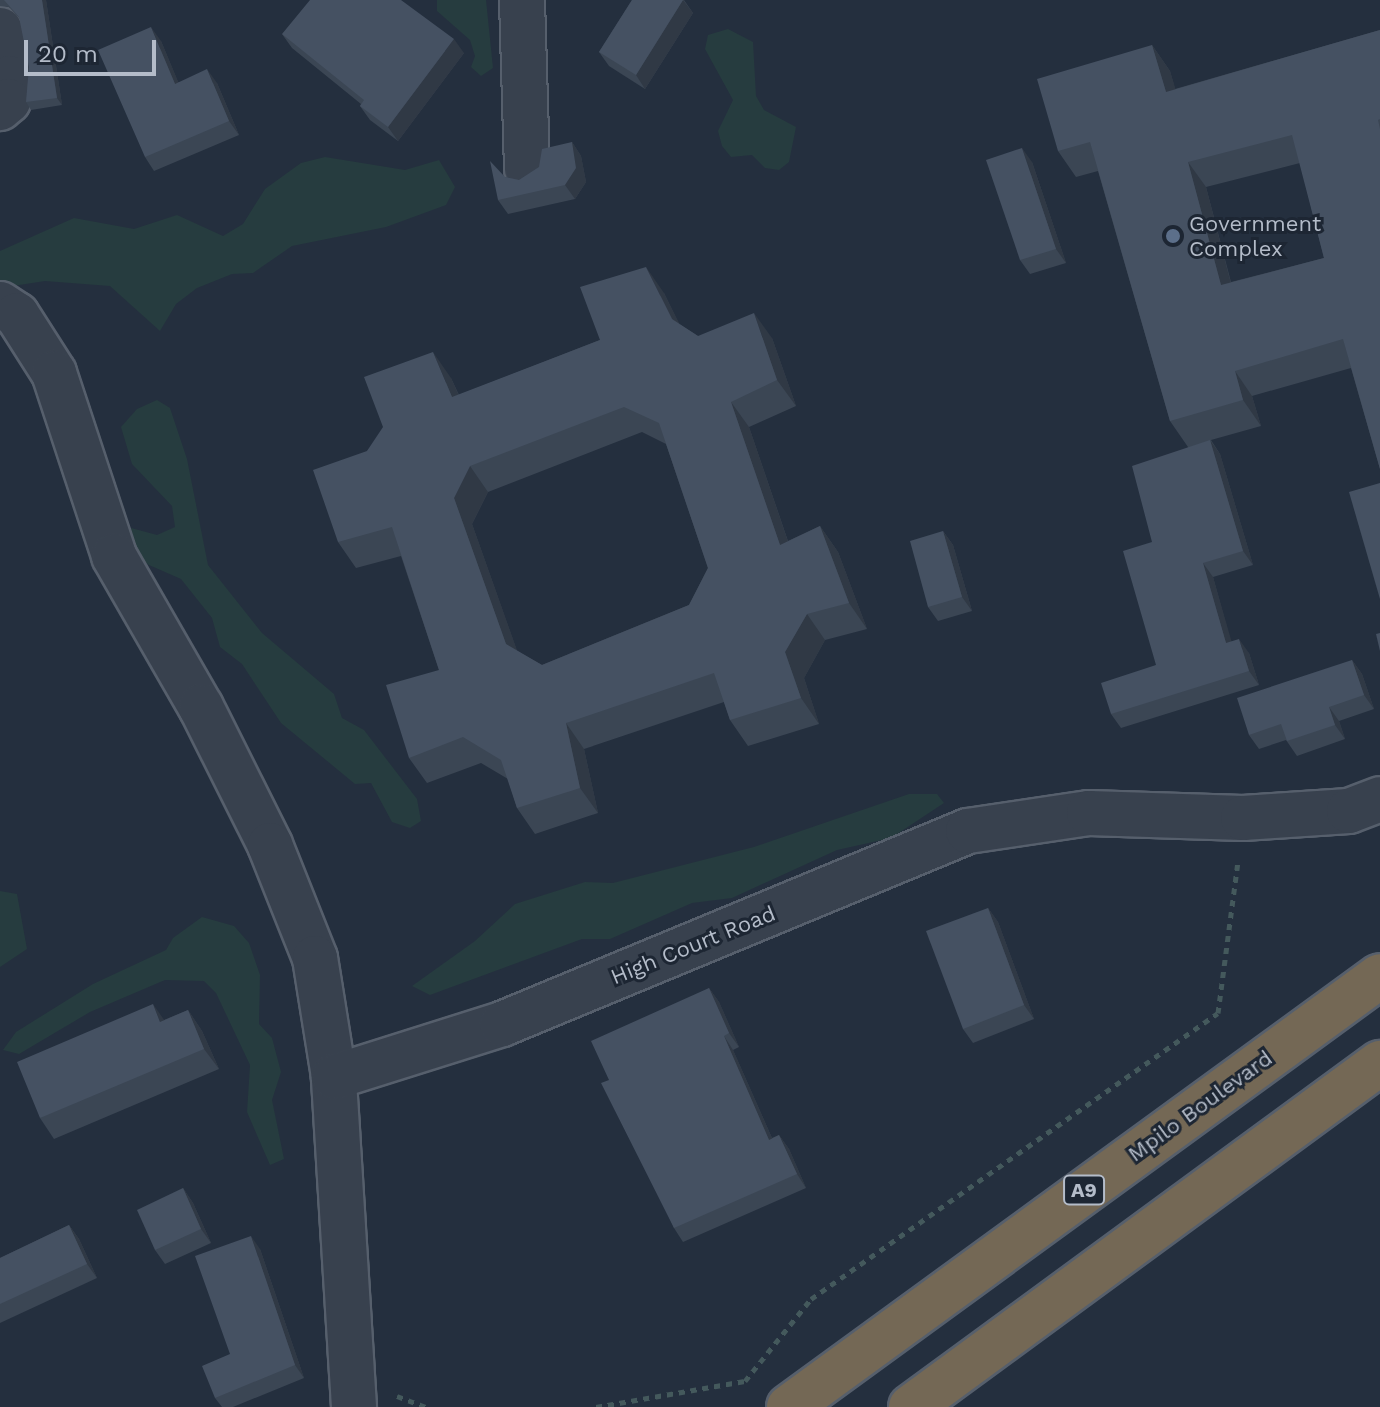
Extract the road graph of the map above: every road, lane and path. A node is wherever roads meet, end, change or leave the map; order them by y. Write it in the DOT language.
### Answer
graph roads {
  1 [pos="522,0"];
  2 [pos="0,30"];
  3 [pos="0,108"];
  4 [pos="527,169"];
  5 [pos="0,304"];
  6 [pos="1380,799"];
  7 [pos="1243,818"];
  8 [pos="1380,976"];
  9 [pos="1380,1063"];
  10 [pos="334,1077"];
  11 [pos="354,1407"];
  12 [pos="596,1407"];
  13 [pos="789,1407"];
  14 [pos="911,1407"];
  1 -- 4 [label="street"];
  2 -- 3 [label="street"];
  5 -- 10 [label="street"];
  6 -- 7 [label="street, High Court Road"];
  7 -- 10 [label="street, High Court Road"];
  7 -- 12 [label="path"];
  8 -- 13 [label="highway, Mpilo Boulevard / A9"];
  9 -- 14 [label="highway"];
  10 -- 11 [label="street"];
}
